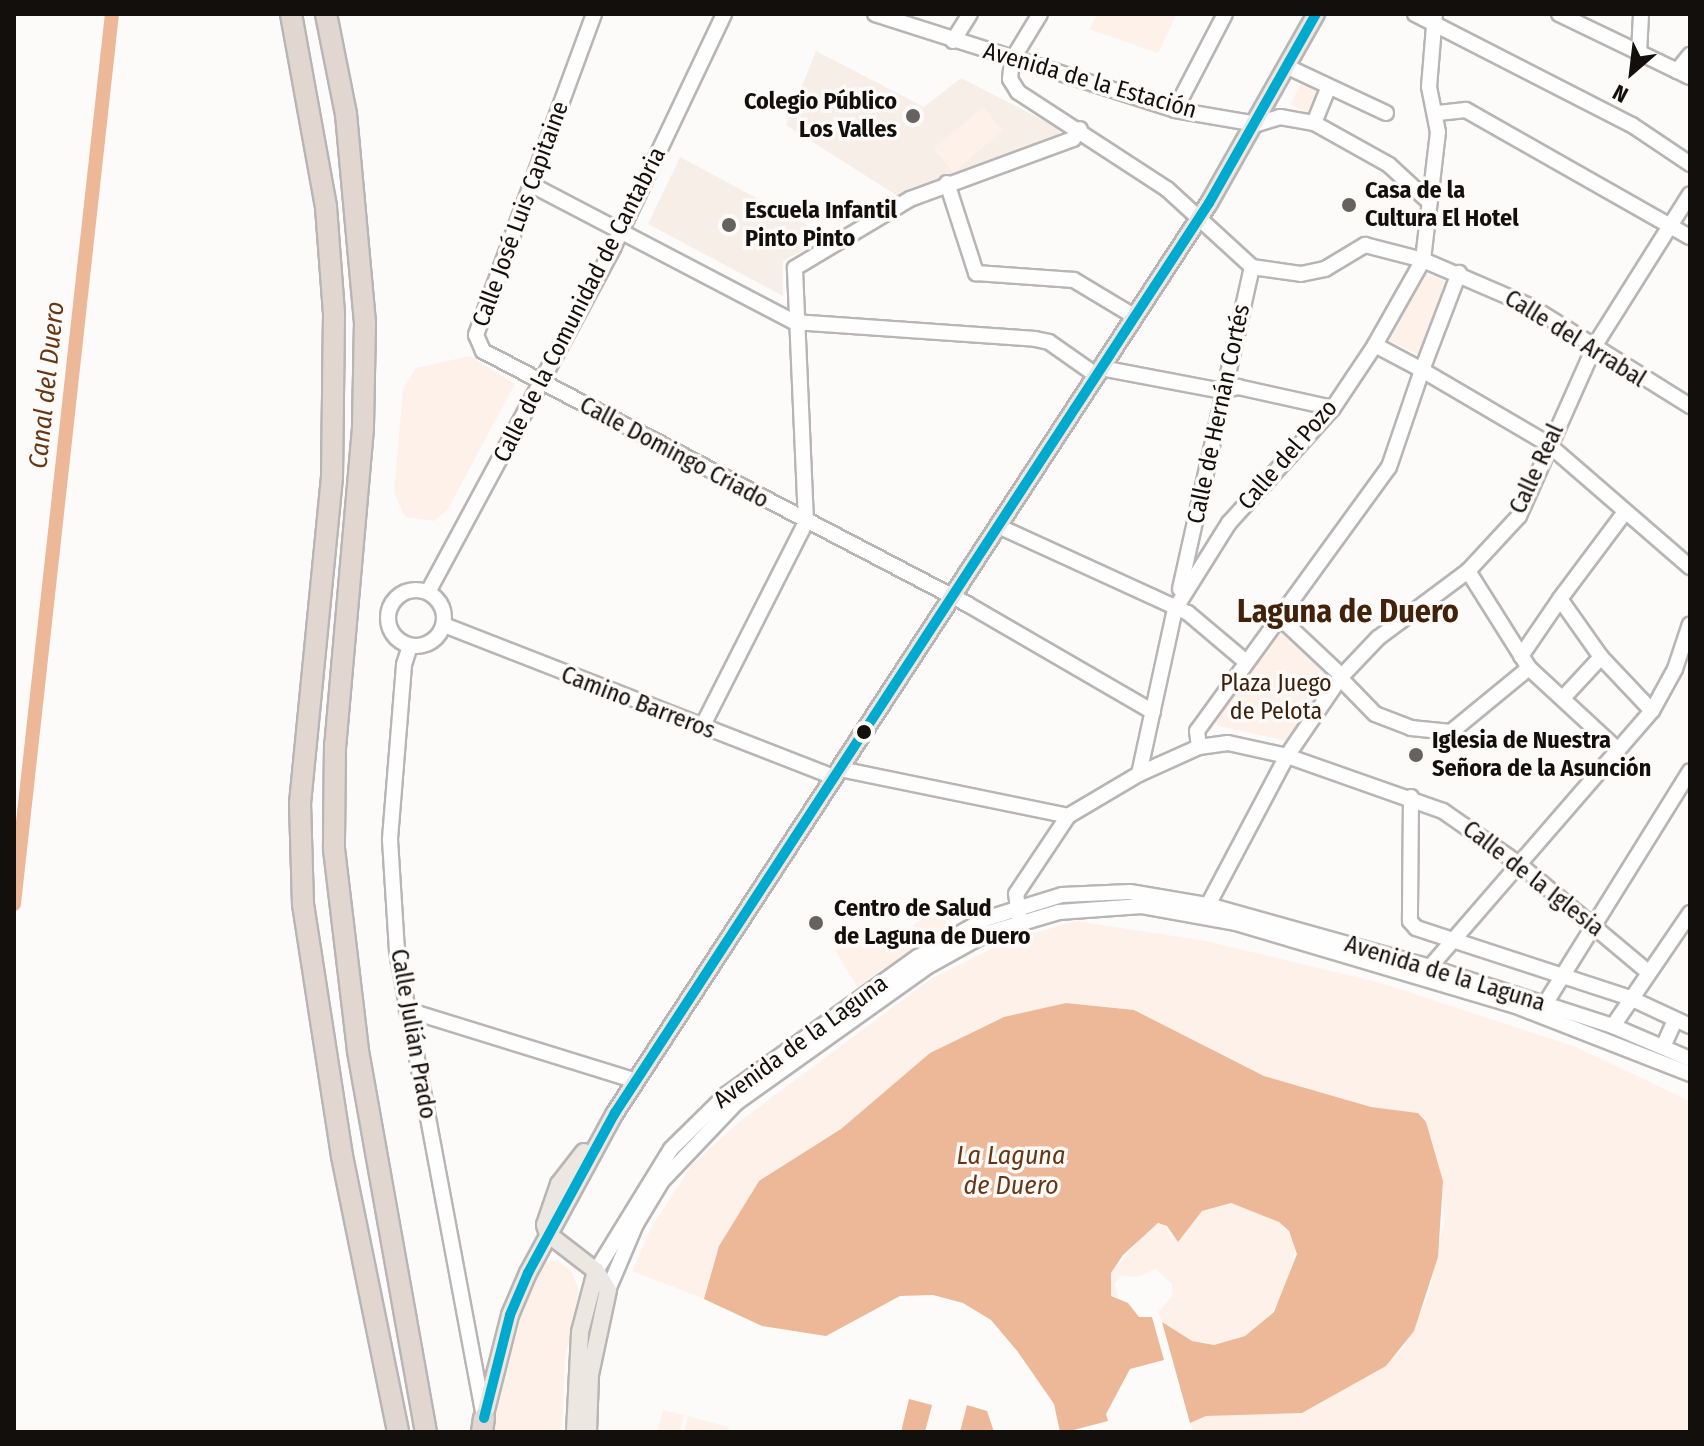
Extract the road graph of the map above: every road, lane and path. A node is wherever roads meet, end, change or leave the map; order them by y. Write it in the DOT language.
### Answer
graph roads {
  1 [pos="291,14"];
  2 [pos="326,14"];
  3 [pos="594,14"];
  4 [pos="724,14"];
  5 [pos="875,14"];
  6 [pos="970,14"];
  7 [pos="1040,14"];
  8 [pos="1225,14"];
  9 [pos="1316,14"];
  10 [pos="1415,14"];
  11 [pos="1641,14"];
  12 [pos="1564,15"];
  13 [pos="1435,19"];
  14 [pos="953,41"];
  15 [pos="1639,53"];
  16 [pos="1690,55"];
  17 [pos="1012,60"];
  18 [pos="1290,68"];
  19 [pos="1684,74"];
  20 [pos="1328,88"];
  21 [pos="1175,110"];
  22 [pos="1386,113"];
  23 [pos="1438,113"];
  24 [pos="1314,123"];
  25 [pos="1257,124"];
  26 [pos="1080,129"];
  27 [pos="1690,164"];
  28 [pos="947,183"];
  29 [pos="532,185"];
  30 [pos="1690,194"];
  31 [pos="1427,200"];
  32 [pos="1198,218"];
  33 [pos="1670,225"];
  34 [pos="622,232"];
  35 [pos="1690,237"];
  36 [pos="1423,260"];
  37 [pos="1252,267"];
  38 [pos="1459,273"];
  39 [pos="1134,316"];
  40 [pos="794,322"];
  41 [pos="1375,345"];
  42 [pos="1595,345"];
  43 [pos="1422,370"];
  44 [pos="1099,372"];
  45 [pos="541,382"];
  46 [pos="1223,391"];
  47 [pos="1690,406"];
  48 [pos="1333,408"];
  49 [pos="1548,444"];
  50 [pos="1625,512"];
  51 [pos="806,522"];
  52 [pos="998,526"];
  53 [pos="1193,563"];
  54 [pos="1690,567"];
  55 [pos="1468,571"];
  56 [pos="428,592"];
  57 [pos="952,598"];
  58 [pos="1560,599"];
  59 [pos="1175,609"];
  60 [pos="1278,616"];
  61 [pos="1690,624"];
  62 [pos="444,625"];
  63 [pos="410,646"];
  64 [pos="1601,657"];
  65 [pos="1245,661"];
  66 [pos="1525,662"];
  67 [pos="1341,677"];
  68 [pos="1563,698"];
  69 [pos="1652,711"];
  70 [pos="1153,712"];
  71 [pos="702,727"];
  72 [pos="1199,747"];
  73 [pos="1618,750"];
  74 [pos="1287,756"];
  75 [pos="1690,771"];
  76 [pos="837,773"];
  77 [pos="1139,774"];
  78 [pos="1411,797"];
  79 [pos="1068,816"];
  80 [pos="1519,864"];
  81 [pos="1033,869"];
  82 [pos="1059,896"];
  83 [pos="1208,905"];
  84 [pos="1690,913"];
  85 [pos="1019,915"];
  86 [pos="1593,923"];
  87 [pos="1675,933"];
  88 [pos="1451,942"];
  89 [pos="1690,942"];
  90 [pos="1430,967"];
  91 [pos="1648,972"];
  92 [pos="1561,976"];
  93 [pos="1630,998"];
  94 [pos="1545,1004"];
  95 [pos="407,1010"];
  96 [pos="1675,1020"];
  97 [pos="1613,1026"];
  98 [pos="1690,1026"];
  99 [pos="1663,1047"];
  100 [pos="1690,1059"];
  101 [pos="1690,1074"];
  102 [pos="636,1081"];
  103 [pos="548,1234"];
  104 [pos="596,1271"];
  105 [pos="608,1290"];
  106 [pos="483,1425"];
  107 [pos="398,1432"];
  108 [pos="426,1432"];
  109 [pos="575,1432"];
  110 [pos="588,1432"];
  1 -- 107 [label="highway"];
  2 -- 108 [label="highway"];
  3 -- 29 [label="street, Calle José Luis Capitaine"];
  4 -- 34 [label="street, Calle de la Comunidad de Cantabria"];
  5 -- 14 [label="street, Avenida de la Estación"];
  6 -- 14 [label="street"];
  7 -- 17 [label="street"];
  8 -- 21 [label="street"];
  9 -- 18 [label="main road"];
  10 -- 13 [label="street"];
  11 -- 15 [label="street"];
  12 -- 15 [label="street"];
  13 -- 23 [label="street"];
  13 -- 27 [label="street"];
  14 -- 17 [label="street, Avenida de la Estación"];
  15 -- 19 [label="street"];
  16 -- 19 [label="street"];
  17 -- 21 [label="street, Avenida de la Estación"];
  17 -- 26 [label="street"];
  18 -- 20 [label="street"];
  18 -- 25 [label="main road"];
  20 -- 22 [label="street"];
  20 -- 24 [label="street"];
  21 -- 25 [label="street, Avenida de la Estación"];
  23 -- 31 [label="street"];
  23 -- 33 [label="street"];
  24 -- 25 [label="street, Avenida de la Estación"];
  24 -- 31 [label="street, Avenida de la Estación"];
  25 -- 32 [label="main road"];
  26 -- 28 [label="street"];
  26 -- 32 [label="street"];
  28 -- 39 [label="street"];
  28 -- 40 [label="street"];
  29 -- 34 [label="street"];
  29 -- 45 [label="street, Calle José Luis Capitaine"];
  30 -- 33 [label="street, Calle Real"];
  31 -- 36 [label="street"];
  32 -- 37 [label="street"];
  32 -- 39 [label="main road"];
  33 -- 35 [label="street"];
  33 -- 42 [label="street, Calle Real"];
  34 -- 40 [label="street"];
  34 -- 45 [label="street, Calle de la Comunidad de Cantabria"];
  36 -- 37 [label="street, Calle del Arrabal"];
  36 -- 38 [label="street, Calle del Arrabal"];
  36 -- 41 [label="street, Calle del Pozo"];
  37 -- 46 [label="street, Calle de Hernán Cortés"];
  38 -- 42 [label="street, Calle del Arrabal"];
  38 -- 43 [label="street"];
  39 -- 44 [label="main road"];
  40 -- 44 [label="street"];
  40 -- 51 [label="street"];
  41 -- 43 [label="street"];
  41 -- 48 [label="street, Calle del Pozo"];
  42 -- 47 [label="street, Calle del Arrabal"];
  42 -- 49 [label="street, Calle Real"];
  43 -- 49 [label="street"];
  43 -- 60 [label="street"];
  44 -- 46 [label="street"];
  44 -- 52 [label="main road"];
  45 -- 51 [label="street, Calle Domingo Criado"];
  45 -- 56 [label="street, Calle de la Comunidad de Cantabria"];
  46 -- 48 [label="street"];
  46 -- 53 [label="street, Calle de Hernán Cortés"];
  48 -- 53 [label="street, Calle del Pozo"];
  49 -- 50 [label="street"];
  49 -- 55 [label="street, Calle Real"];
  50 -- 54 [label="street"];
  50 -- 58 [label="street"];
  51 -- 57 [label="street, Calle Domingo Criado"];
  51 -- 71 [label="street"];
  52 -- 57 [label="main road"];
  52 -- 59 [label="street"];
  53 -- 59 [label="street"];
  55 -- 66 [label="street"];
  55 -- 67 [label="street, Calle Real"];
  56 -- 62 [label="street"];
  56 -- 63 [label="street"];
  57 -- 70 [label="street, Calle Domingo Criado"];
  57 -- 76 [label="main road"];
  58 -- 64 [label="street"];
  58 -- 66 [label="street"];
  59 -- 65 [label="street"];
  59 -- 70 [label="street"];
  60 -- 65 [label="street"];
  60 -- 67 [label="street"];
  61 -- 69 [label="street"];
  62 -- 63 [label="street"];
  62 -- 71 [label="street, Camino Barreros"];
  63 -- 95 [label="street, Calle Julián Prado"];
  64 -- 68 [label="street"];
  64 -- 69 [label="street"];
  65 -- 72 [label="street"];
  66 -- 67 [label="street"];
  66 -- 68 [label="street"];
  67 -- 74 [label="street, Calle Real"];
  68 -- 73 [label="street"];
  69 -- 73 [label="street"];
  70 -- 77 [label="street"];
  71 -- 76 [label="street, Camino Barreros"];
  72 -- 74 [label="street, Calle de la Iglesia"];
  72 -- 77 [label="street"];
  73 -- 80 [label="street"];
  74 -- 78 [label="street, Calle de la Iglesia"];
  74 -- 83 [label="street, Calle Real"];
  75 -- 86 [label="street"];
  76 -- 79 [label="street, Camino Barreros"];
  76 -- 102 [label="main road"];
  77 -- 79 [label="street"];
  78 -- 80 [label="street, Calle de la Iglesia"];
  78 -- 88 [label="street, Avenida de la Laguna"];
  79 -- 81 [label="street"];
  80 -- 86 [label="street, Calle de la Iglesia"];
  80 -- 88 [label="street"];
  81 -- 82 [label="street"];
  81 -- 85 [label="street"];
  82 -- 83 [label="street, Avenida de la Laguna"];
  82 -- 85 [label="street, Avenida de la Laguna"];
  83 -- 90 [label="street, Avenida de la Laguna"];
  84 -- 87 [label="street"];
  85 -- 101 [label="street, Avenida de la Laguna"];
  85 -- 104 [label="street, Avenida de la Laguna"];
  85 -- 105 [label="street, Avenida de la Laguna"];
  86 -- 91 [label="street, Calle de la Iglesia"];
  86 -- 92 [label="street"];
  87 -- 89 [label="street"];
  87 -- 91 [label="street"];
  88 -- 90 [label="street"];
  88 -- 92 [label="street, Avenida de la Laguna"];
  90 -- 94 [label="street, Avenida de la Laguna"];
  91 -- 93 [label="street"];
  92 -- 93 [label="street, Avenida de la Laguna"];
  92 -- 94 [label="street"];
  93 -- 96 [label="street, Avenida de la Laguna"];
  93 -- 97 [label="street"];
  94 -- 97 [label="street, Avenida de la Laguna"];
  95 -- 102 [label="street"];
  95 -- 106 [label="street, Calle Julián Prado"];
  96 -- 98 [label="street, Avenida de la Laguna"];
  96 -- 99 [label="street"];
  97 -- 99 [label="street, Avenida de la Laguna"];
  99 -- 100 [label="street, Avenida de la Laguna"];
  102 -- 103 [label="main road"];
  103 -- 104 [label="main road"];
  103 -- 106 [label="main road"];
  104 -- 105 [label="main road"];
  104 -- 109 [label="main road, Avenida de la Laguna"];
  105 -- 110 [label="main road, Avenida de la Laguna"];
}
